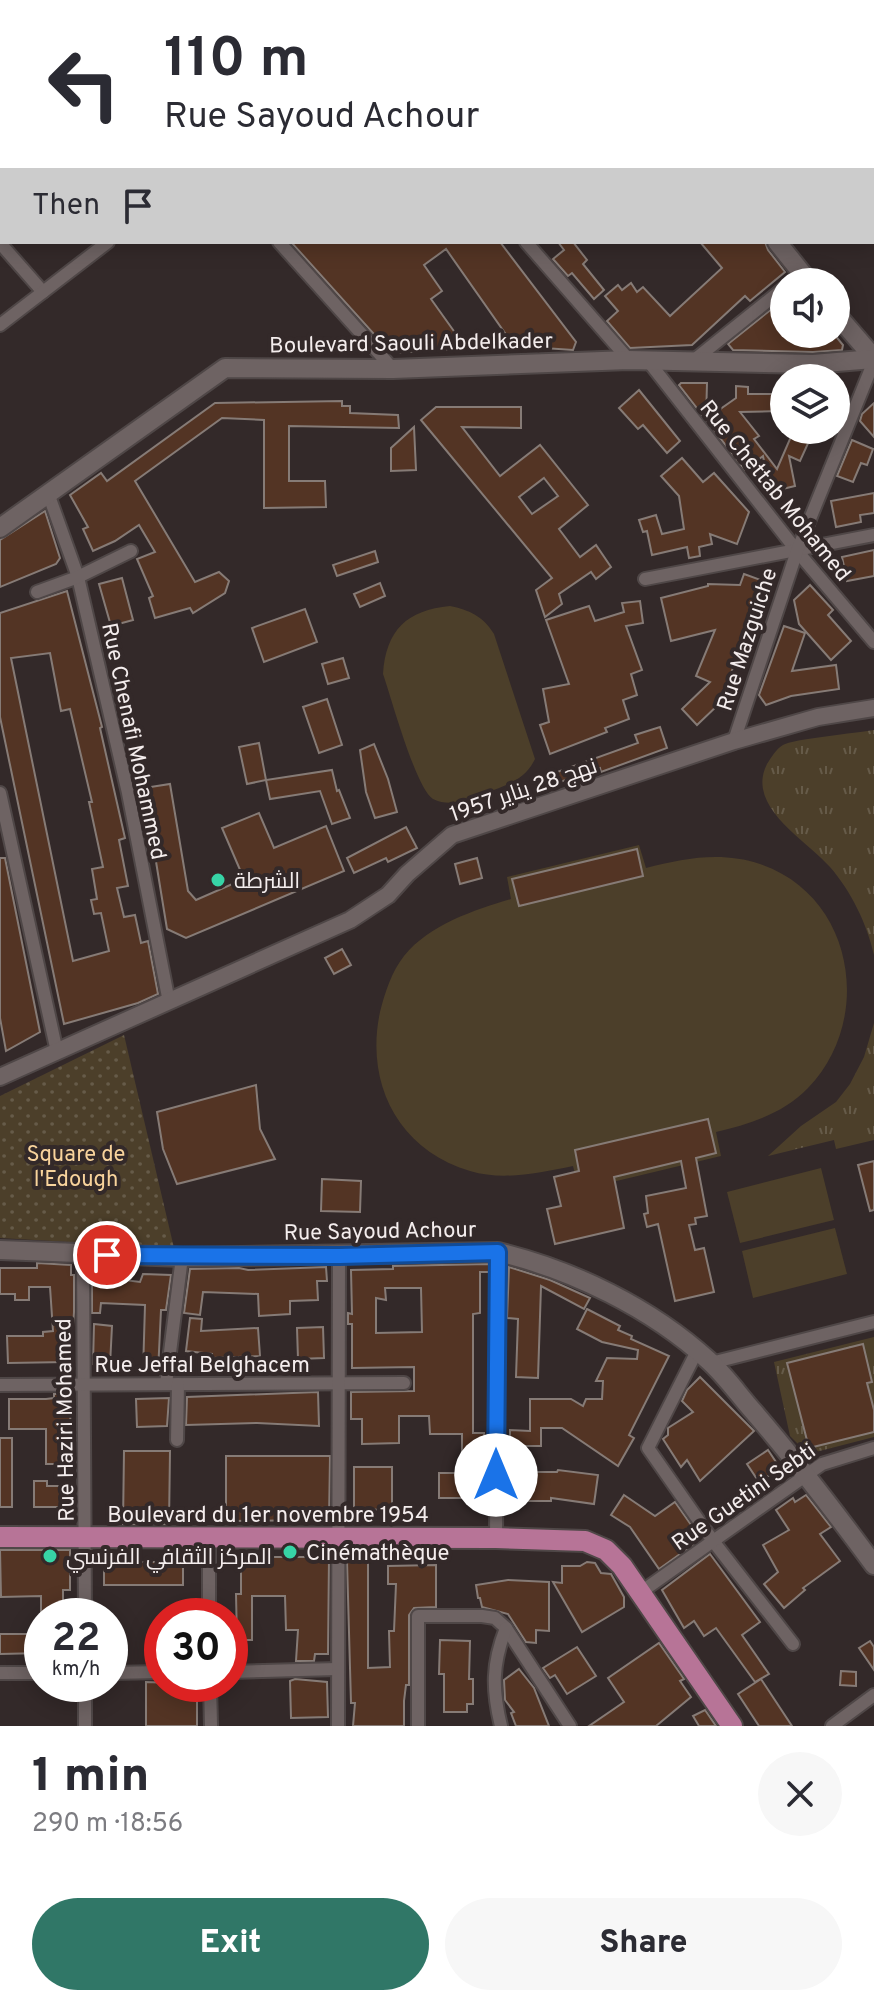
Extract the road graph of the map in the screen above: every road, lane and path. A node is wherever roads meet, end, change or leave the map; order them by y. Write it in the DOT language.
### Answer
graph roads {
  1 [pos="1,244"];
  2 [pos="105,244"];
  3 [pos="281,244"];
  4 [pos="528,244"];
  5 [pos="778,244"];
  6 [pos="794,268"];
  7 [pos="43,292"];
  8 [pos="770,299"];
  9 [pos="0,325"];
  10 [pos="850,331"];
  11 [pos="874,359"];
  12 [pos="629,360"];
  13 [pos="649,362"];
  14 [pos="690,363"];
  15 [pos="393,369"];
  16 [pos="48,493"];
  17 [pos="0,528"];
  18 [pos="874,535"];
  19 [pos="131,551"];
  20 [pos="797,551"];
  21 [pos="78,577"];
  22 [pos="645,579"];
  23 [pos="37,592"];
  24 [pos="874,642"];
  25 [pos="874,708"];
  26 [pos="734,741"];
  27 [pos="0,793"];
  28 [pos="169,1002"];
  29 [pos="57,1052"];
  30 [pos="0,1077"];
  31 [pos="0,1250"];
  32 [pos="498,1252"];
  33 [pos="83,1254"];
  34 [pos="339,1256"];
  35 [pos="182,1257"];
  36 [pos="874,1322"];
  37 [pos="704,1357"];
  38 [pos="340,1383"];
  39 [pos="404,1383"];
  40 [pos="84,1384"];
  41 [pos="172,1384"];
  42 [pos="0,1385"];
  43 [pos="177,1440"];
  44 [pos="874,1448"];
  45 [pos="807,1474"];
  46 [pos="0,1537"];
  47 [pos="85,1537"];
  48 [pos="209,1537"];
  49 [pos="339,1538"];
  50 [pos="496,1538"];
  51 [pos="713,1541"];
  52 [pos="874,1565"];
  53 [pos="641,1592"];
  54 [pos="85,1598"];
  55 [pos="209,1598"];
  56 [pos="506,1628"];
  57 [pos="793,1644"];
  58 [pos="337,1669"];
  59 [pos="248,1671"];
  60 [pos="0,1673"];
  61 [pos="24,1673"];
  62 [pos="874,1695"];
  63 [pos="85,1702"];
  64 [pos="210,1702"];
  65 [pos="849,1721"];
  66 [pos="85,1726"];
  67 [pos="211,1726"];
  68 [pos="338,1726"];
  69 [pos="418,1726"];
  70 [pos="501,1726"];
  71 [pos="570,1726"];
  72 [pos="732,1726"];
  73 [pos="832,1726"];
  1 -- 7 [label="street"];
  2 -- 7 [label="street"];
  3 -- 15 [label="street"];
  4 -- 12 [label="street"];
  5 -- 6 [label="main road"];
  7 -- 9 [label="street"];
  8 -- 14 [label="street"];
  10 -- 11 [label="main road"];
  11 -- 14 [label="main road, Boulevard Saouli Abdelkader"];
  11 -- 20 [label="street, Rue Mazguiche"];
  12 -- 13 [label="main road, Boulevard Saouli Abdelkader"];
  12 -- 15 [label="main road, Boulevard Saouli Abdelkader"];
  13 -- 14 [label="main road, Boulevard Saouli Abdelkader"];
  13 -- 20 [label="street, Rue Chettab Mohamed"];
  15 -- 16 [label="main road, Boulevard Saouli Abdelkader"];
  16 -- 17 [label="main road, Boulevard Saouli Abdelkader"];
  16 -- 21 [label="street, Rue Chenafi Mohammed"];
  18 -- 20 [label="street"];
  19 -- 21 [label="street"];
  20 -- 22 [label="street"];
  20 -- 24 [label="street, Rue Chettab Mohamed"];
  20 -- 26 [label="street, Rue Mazguiche"];
  21 -- 23 [label="street"];
  21 -- 28 [label="street, Rue Chenafi Mohammed"];
  25 -- 26 [label="street, نهج 28 يناير 1957"];
  26 -- 28 [label="street, نهج 28 يناير 1957"];
  27 -- 29 [label="street"];
  28 -- 29 [label="street, نهج 28 يناير 1957"];
  29 -- 30 [label="street, نهج 28 يناير 1957"];
  31 -- 33 [label="main road, Rue Sayoud Achour"];
  32 -- 34 [label="main road, Rue Sayoud Achour"];
  32 -- 37 [label="main road, Rue Sayoud Achour"];
  32 -- 50 [label="street"];
  33 -- 35 [label="main road, Rue Sayoud Achour"];
  33 -- 40 [label="street, Rue Haziri Mohamed"];
  34 -- 35 [label="main road, Rue Sayoud Achour"];
  34 -- 38 [label="street"];
  35 -- 41 [label="street"];
  36 -- 37 [label="street"];
  37 -- 45 [label="main road, Rue Sayoud Achour"];
  37 -- 51 [label="street"];
  38 -- 39 [label="street, Rue Jeffal Belghacem"];
  38 -- 41 [label="street, Rue Jeffal Belghacem"];
  38 -- 49 [label="street"];
  40 -- 41 [label="street, Rue Jeffal Belghacem"];
  40 -- 42 [label="street, Rue Jeffal Belghacem"];
  40 -- 47 [label="street, Rue Haziri Mohamed"];
  41 -- 43 [label="street"];
  44 -- 45 [label="street, Rue Guetini Sebti"];
  45 -- 51 [label="street, Rue Guetini Sebti"];
  45 -- 52 [label="main road, Rue Sayoud Achour"];
  46 -- 47 [label="main road, Boulevard du 1er novembre 1954"];
  47 -- 48 [label="main road, Boulevard du 1er novembre 1954"];
  47 -- 54 [label="street, Rue Haziri Mohamed"];
  48 -- 49 [label="main road, Boulevard du 1er novembre 1954"];
  48 -- 55 [label="street"];
  49 -- 50 [label="main road, Boulevard du 1er novembre 1954"];
  49 -- 58 [label="street"];
  50 -- 53 [label="main road, Boulevard du 1er novembre 1954"];
  51 -- 53 [label="street, Rue Guetini Sebti"];
  51 -- 57 [label="street"];
  53 -- 72 [label="main road, Boulevard du 1er novembre 1954"];
  56 -- 69 [label="street"];
  56 -- 70 [label="street"];
  56 -- 71 [label="street"];
  58 -- 59 [label="street"];
  58 -- 68 [label="street"];
  60 -- 61 [label="street"];
  62 -- 65 [label="street"];
  63 -- 66 [label="street"];
  64 -- 67 [label="street"];
  65 -- 73 [label="street"];
}
